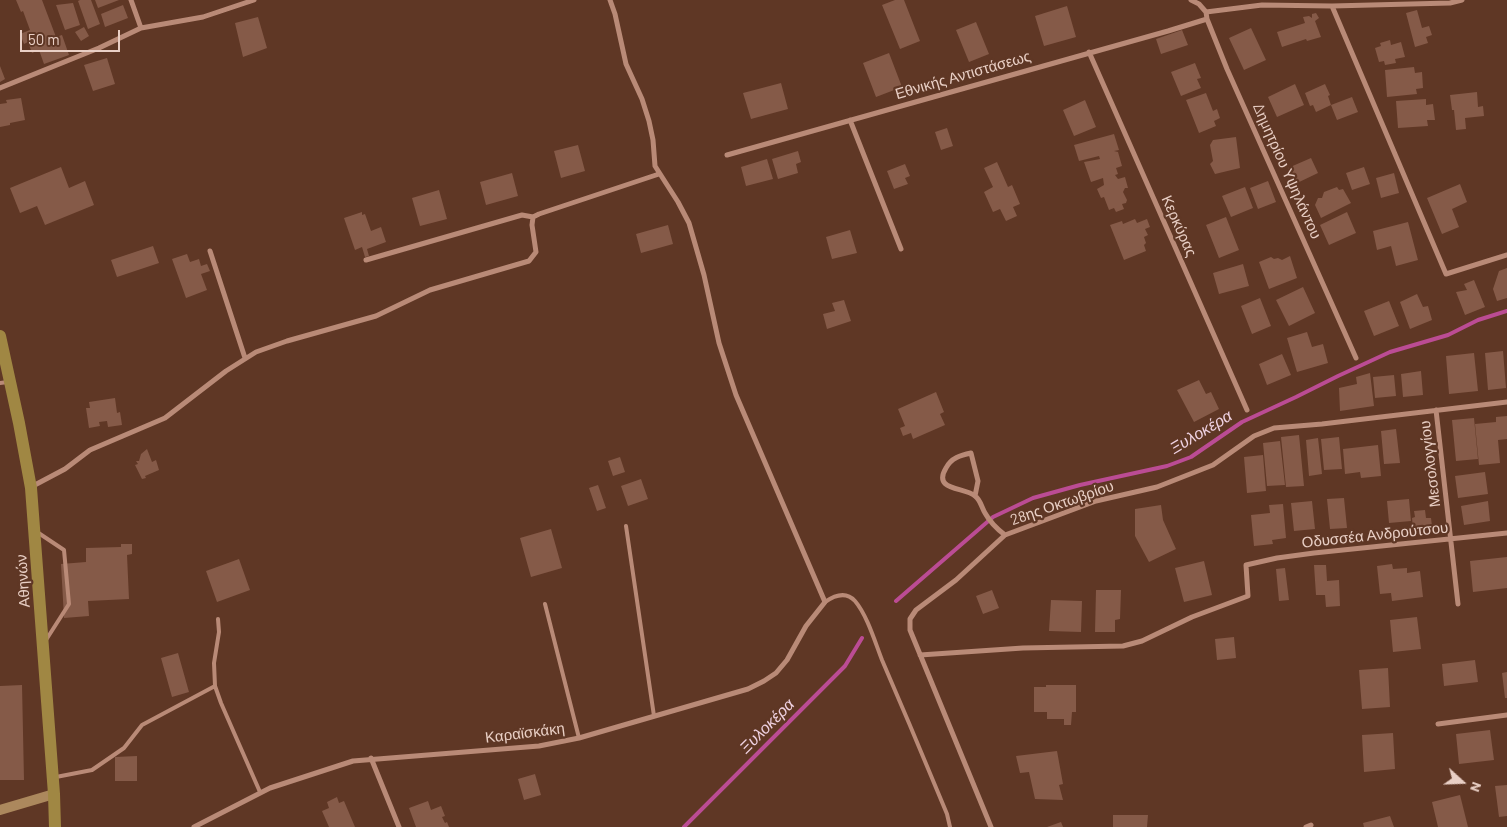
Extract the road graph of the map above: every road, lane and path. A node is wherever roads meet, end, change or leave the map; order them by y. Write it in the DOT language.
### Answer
graph roads {
  1 [pos="131,0"];
  2 [pos="254,0"];
  3 [pos="610,0"];
  4 [pos="1191,0"];
  5 [pos="1462,0"];
  6 [pos="1332,6"];
  7 [pos="1206,12"];
  8 [pos="1207,18"];
  9 [pos="141,28"];
  10 [pos="1089,52"];
  11 [pos="0,88"];
  12 [pos="850,120"];
  13 [pos="726,155"];
  14 [pos="659,174"];
  15 [pos="533,217"];
  16 [pos="901,249"];
  17 [pos="210,250"];
  18 [pos="1507,255"];
  19 [pos="366,260"];
  20 [pos="0,336"];
  21 [pos="245,358"];
  22 [pos="1356,358"];
  23 [pos="5,382"];
  24 [pos="1507,402"];
  25 [pos="1247,410"];
  26 [pos="1436,410"];
  27 [pos="31,488"];
  28 [pos="975,496"];
  29 [pos="626,526"];
  30 [pos="35,530"];
  31 [pos="1507,534"];
  32 [pos="1005,536"];
  33 [pos="1452,540"];
  34 [pos="825,602"];
  35 [pos="545,604"];
  36 [pos="1458,604"];
  37 [pos="218,620"];
  38 [pos="44,644"];
  39 [pos="920,655"];
  40 [pos="215,686"];
  41 [pos="654,716"];
  42 [pos="1507,716"];
  43 [pos="1438,724"];
  44 [pos="579,738"];
  45 [pos="370,758"];
  46 [pos="53,778"];
  47 [pos="260,792"];
  48 [pos="54,794"];
  49 [pos="0,810"];
  50 [pos="55,827"];
  51 [pos="194,827"];
  52 [pos="399,827"];
  53 [pos="950,827"];
  54 [pos="991,827"];
  1 -- 9 [label="street"];
  2 -- 9 [label="street"];
  3 -- 14 [label="street"];
  4 -- 7 [label="street"];
  5 -- 6 [label="street"];
  6 -- 7 [label="street"];
  6 -- 18 [label="street"];
  7 -- 8 [label="street, Δημητρίου Υψηλάντου"];
  8 -- 10 [label="street, Εθνικής Αντιστάσεως"];
  8 -- 22 [label="street, Δημητρίου Υψηλάντου"];
  9 -- 11 [label="street"];
  10 -- 12 [label="street, Εθνικής Αντιστάσεως"];
  10 -- 25 [label="street, Κερκύρας"];
  12 -- 13 [label="street, Εθνικής Αντιστάσεως"];
  12 -- 16 [label="street"];
  14 -- 15 [label="street"];
  14 -- 34 [label="street"];
  15 -- 19 [label="street"];
  15 -- 21 [label="street"];
  17 -- 21 [label="street"];
  20 -- 23 [label="main road, Αθηνών"];
  21 -- 27 [label="street"];
  23 -- 27 [label="main road, Αθηνών"];
  24 -- 26 [label="street, 28ης Οκτωβρίου"];
  26 -- 32 [label="street, 28ης Οκτωβρίου"];
  26 -- 33 [label="street, Μεσολογγίου"];
  27 -- 30 [label="main road, Αθηνών"];
  28 -- 28 [label="street"];
  28 -- 32 [label="street"];
  29 -- 41 [label="lane"];
  30 -- 38 [label="main road, Αθηνών"];
  30 -- 38 [label="lane"];
  31 -- 33 [label="street, Οδυσσέα Ανδρούτσου"];
  32 -- 39 [label="street, 28ης Οκτωβρίου"];
  33 -- 36 [label="street, Μεσολογγίου"];
  33 -- 39 [label="street, Οδυσσέα Ανδρούτσου"];
  34 -- 41 [label="street, Καραϊσκάκη"];
  34 -- 53 [label="lane"];
  35 -- 44 [label="lane"];
  37 -- 40 [label="lane"];
  38 -- 46 [label="main road, Αθηνών"];
  39 -- 54 [label="street"];
  40 -- 46 [label="lane"];
  40 -- 47 [label="lane"];
  41 -- 44 [label="street, Καραϊσκάκη"];
  42 -- 43 [label="street"];
  44 -- 45 [label="street, Καραϊσκάκη"];
  45 -- 47 [label="street, Καραϊσκάκη"];
  45 -- 52 [label="street"];
  46 -- 48 [label="main road, Αθηνών"];
  47 -- 51 [label="street, Καραϊσκάκη"];
  48 -- 49 [label="street"];
  48 -- 50 [label="main road, Αθηνών"];
}
